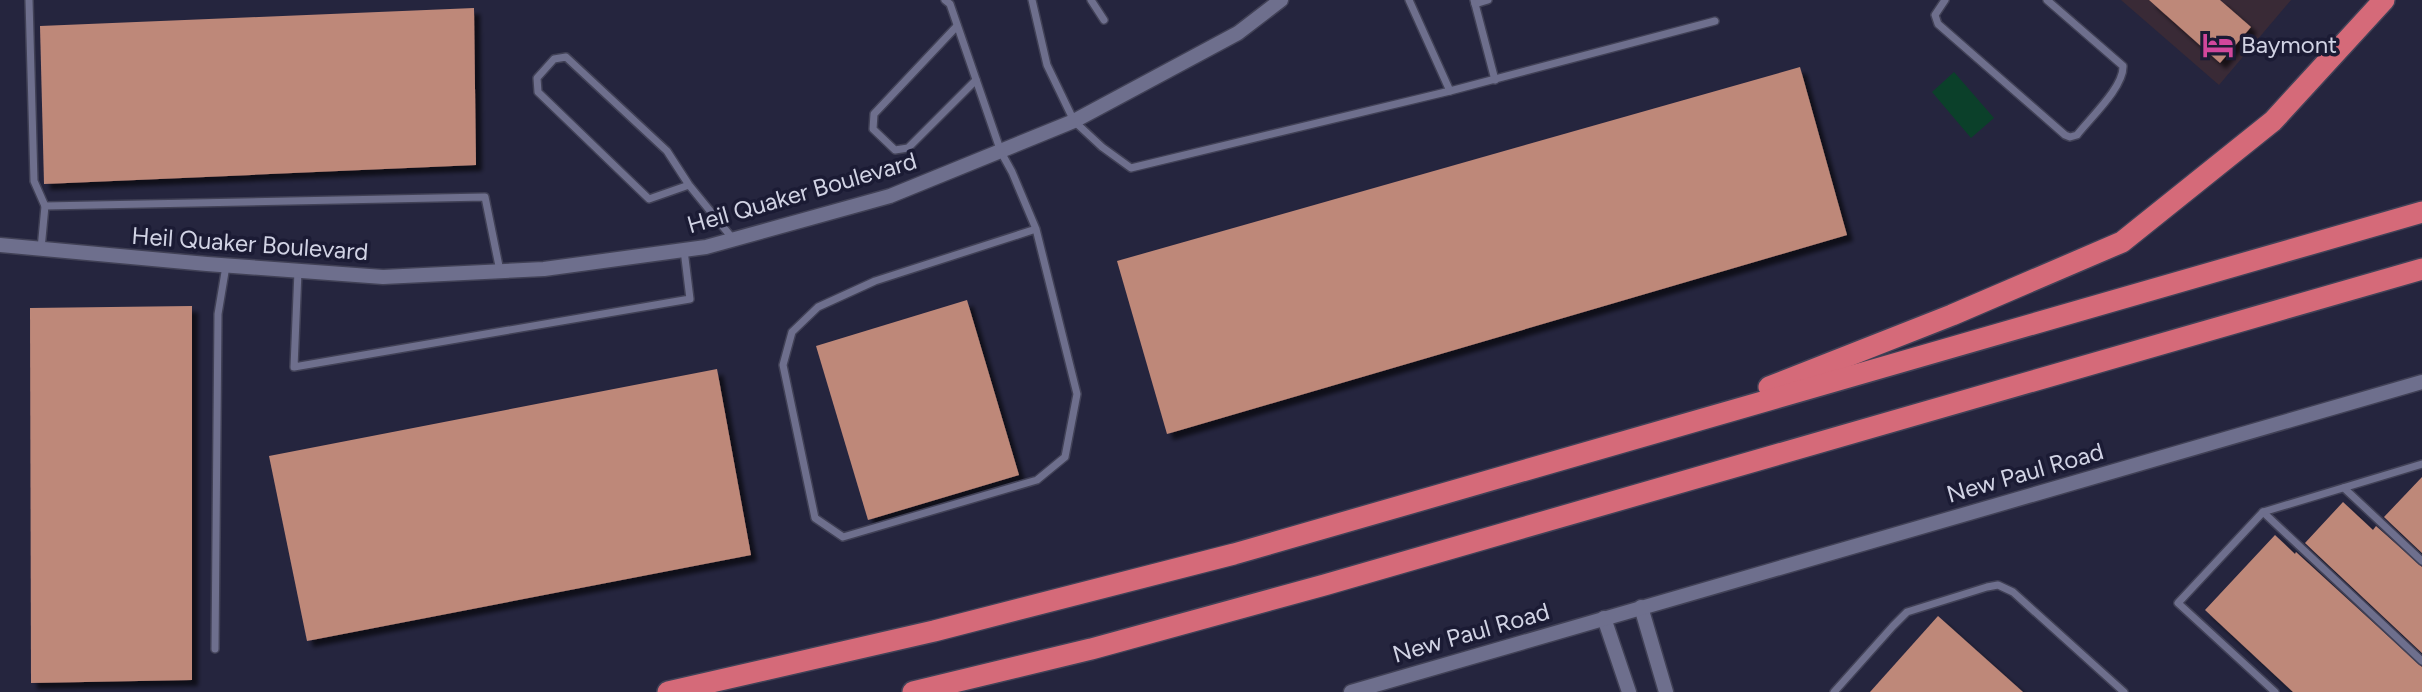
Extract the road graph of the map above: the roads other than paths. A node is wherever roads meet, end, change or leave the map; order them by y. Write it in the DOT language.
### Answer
graph roads {
  1 [pos="29,0"];
  2 [pos="945,0"];
  3 [pos="1032,0"];
  4 [pos="1091,0"];
  5 [pos="1281,0"];
  6 [pos="1409,0"];
  7 [pos="1488,0"];
  8 [pos="1945,0"];
  9 [pos="2047,0"];
  10 [pos="2384,0"];
  11 [pos="1474,2"];
  12 [pos="1104,20"];
  13 [pos="1715,21"];
  14 [pos="957,26"];
  15 [pos="976,80"];
  16 [pos="1496,80"];
  17 [pos="1450,91"];
  18 [pos="1074,121"];
  19 [pos="1001,152"];
  20 [pos="689,185"];
  21 [pos="45,206"];
  22 [pos="2422,212"];
  23 [pos="1036,229"];
  24 [pos="733,240"];
  25 [pos="0,245"];
  26 [pos="41,249"];
  27 [pos="684,250"];
  28 [pos="226,266"];
  29 [pos="2422,269"];
  30 [pos="298,271"];
  31 [pos="500,271"];
  32 [pos="2422,382"];
  33 [pos="1651,434"];
  34 [pos="2422,464"];
  35 [pos="2343,488"];
  36 [pos="2263,512"];
  37 [pos="2422,561"];
  38 [pos="1642,607"];
  39 [pos="1604,618"];
  40 [pos="215,649"];
  41 [pos="2422,660"];
  42 [pos="667,692"];
  43 [pos="913,692"];
  44 [pos="1351,692"];
  45 [pos="1629,692"];
  46 [pos="1665,692"];
  47 [pos="1834,692"];
  48 [pos="2124,692"];
  49 [pos="2275,692"];
  1 -- 21 [label="lane"];
  2 -- 14 [label="lane"];
  3 -- 18 [label="lane"];
  4 -- 12 [label="lane"];
  5 -- 18 [label="street, Heil Quaker Boulevard"];
  6 -- 17 [label="lane"];
  7 -- 11 [label="lane"];
  8 -- 9 [label="lane"];
  10 -- 33 [label="highway"];
  11 -- 16 [label="lane"];
  13 -- 16 [label="lane"];
  14 -- 15 [label="lane"];
  14 -- 15 [label="lane"];
  15 -- 19 [label="lane"];
  16 -- 17 [label="lane"];
  17 -- 18 [label="lane"];
  18 -- 19 [label="street, Heil Quaker Boulevard"];
  19 -- 23 [label="lane"];
  19 -- 24 [label="street, Heil Quaker Boulevard"];
  20 -- 20 [label="lane"];
  20 -- 24 [label="lane"];
  21 -- 26 [label="lane"];
  21 -- 31 [label="lane"];
  22 -- 33 [label="highway"];
  23 -- 23 [label="lane"];
  24 -- 27 [label="street, Heil Quaker Boulevard"];
  25 -- 26 [label="street, Heil Quaker Boulevard"];
  26 -- 28 [label="street, Heil Quaker Boulevard"];
  27 -- 30 [label="lane"];
  27 -- 31 [label="street, Heil Quaker Boulevard"];
  28 -- 30 [label="street, Heil Quaker Boulevard"];
  28 -- 40 [label="lane"];
  29 -- 43 [label="highway"];
  30 -- 31 [label="street, Heil Quaker Boulevard"];
  32 -- 38 [label="street, New Paul Road"];
  33 -- 42 [label="highway"];
  34 -- 35 [label="lane"];
  35 -- 36 [label="lane"];
  35 -- 37 [label="lane"];
  36 -- 41 [label="lane"];
  36 -- 49 [label="lane"];
  38 -- 39 [label="street, New Paul Road"];
  38 -- 46 [label="street"];
  39 -- 44 [label="street, New Paul Road"];
  39 -- 45 [label="street"];
  47 -- 48 [label="lane"];
}
